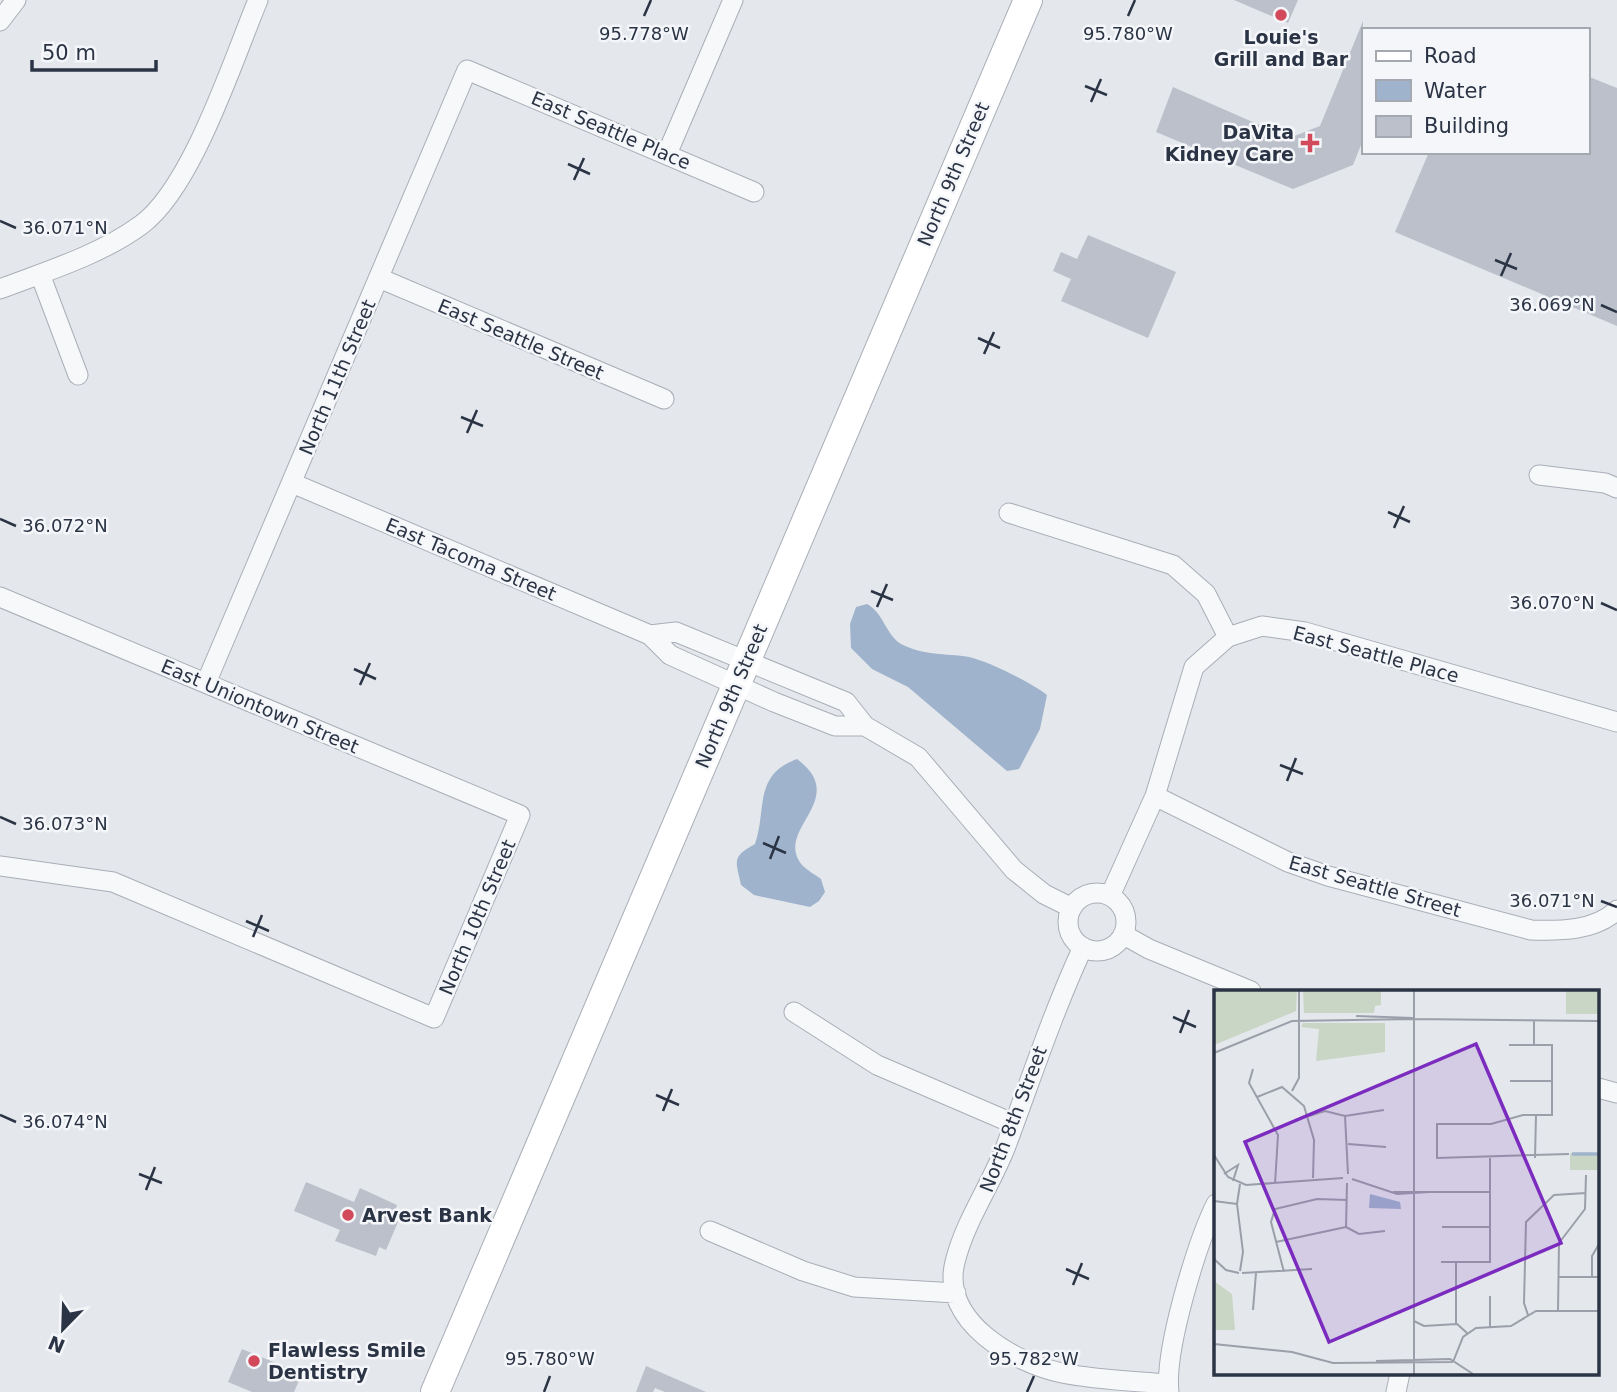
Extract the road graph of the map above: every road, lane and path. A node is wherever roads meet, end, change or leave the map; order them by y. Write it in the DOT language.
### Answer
graph roads {
  1 [pos="16,0"];
  2 [pos="258,0"];
  3 [pos="733,0"];
  4 [pos="1028,0"];
  5 [pos="0,21"];
  6 [pos="467,70"];
  7 [pos="667,154"];
  8 [pos="754,192"];
  9 [pos="40,274"];
  10 [pos="379,278"];
  11 [pos="0,289"];
  12 [pos="78,375"];
  13 [pos="664,399"];
  14 [pos="1539,475"];
  15 [pos="292,483"];
  16 [pos="1617,488"];
  17 [pos="1009,513"];
  18 [pos="0,597"];
  19 [pos="650,635"];
  20 [pos="1228,637"];
  21 [pos="741,672"];
  22 [pos="206,683"];
  23 [pos="1617,722"];
  24 [pos="865,726"];
  25 [pos="1155,796"];
  26 [pos="520,816"];
  27 [pos="0,866"];
  28 [pos="1110,896"];
  29 [pos="1072,908"];
  30 [pos="1612,915"];
  31 [pos="1124,935"];
  32 [pos="1083,947"];
  33 [pos="1249,990"];
  34 [pos="794,1012"];
  35 [pos="1600,1089"];
  36 [pos="1617,1093"];
  37 [pos="1012,1122"];
  38 [pos="1214,1208"];
  39 [pos="710,1231"];
  40 [pos="956,1293"];
  41 [pos="1400,1374"];
  42 [pos="1168,1388"];
  43 [pos="435,1392"];
  44 [pos="1396,1392"];
  1 -- 5 [label="street"];
  2 -- 9 [label="street"];
  3 -- 7 [label="street"];
  4 -- 21 [label="main road, North 9th Street"];
  6 -- 7 [label="street, East Seattle Place"];
  6 -- 10 [label="street, North 11th Street"];
  7 -- 8 [label="street, East Seattle Place"];
  9 -- 11 [label="street"];
  9 -- 12 [label="street"];
  10 -- 13 [label="street, East Seattle Street"];
  10 -- 15 [label="street, North 11th Street"];
  14 -- 16 [label="street"];
  15 -- 19 [label="street, East Tacoma Street"];
  15 -- 22 [label="street, North 11th Street"];
  17 -- 20 [label="street"];
  18 -- 22 [label="street, East Uniontown Street"];
  19 -- 21 [label="street, East Tacoma Street"];
  19 -- 21 [label="street, East Tacoma Street"];
  20 -- 23 [label="street, East Seattle Place"];
  20 -- 25 [label="street"];
  21 -- 24 [label="street, East Tacoma Street"];
  21 -- 24 [label="street, East Tacoma Street"];
  21 -- 43 [label="main road, North 9th Street"];
  22 -- 26 [label="street, East Uniontown Street"];
  24 -- 29 [label="street, East Tacoma Street"];
  25 -- 28 [label="street"];
  25 -- 30 [label="street, East Seattle Street"];
  26 -- 27 [label="street, North 10th Street"];
  28 -- 29 [label="street"];
  28 -- 31 [label="street"];
  29 -- 32 [label="street"];
  31 -- 32 [label="street"];
  31 -- 33 [label="street"];
  32 -- 37 [label="street, North 8th Street"];
  34 -- 37 [label="street"];
  35 -- 36 [label="street"];
  37 -- 40 [label="street, North 8th Street"];
  38 -- 42 [label="street"];
  39 -- 40 [label="street"];
  40 -- 42 [label="street"];
  41 -- 44 [label="street"];
}
